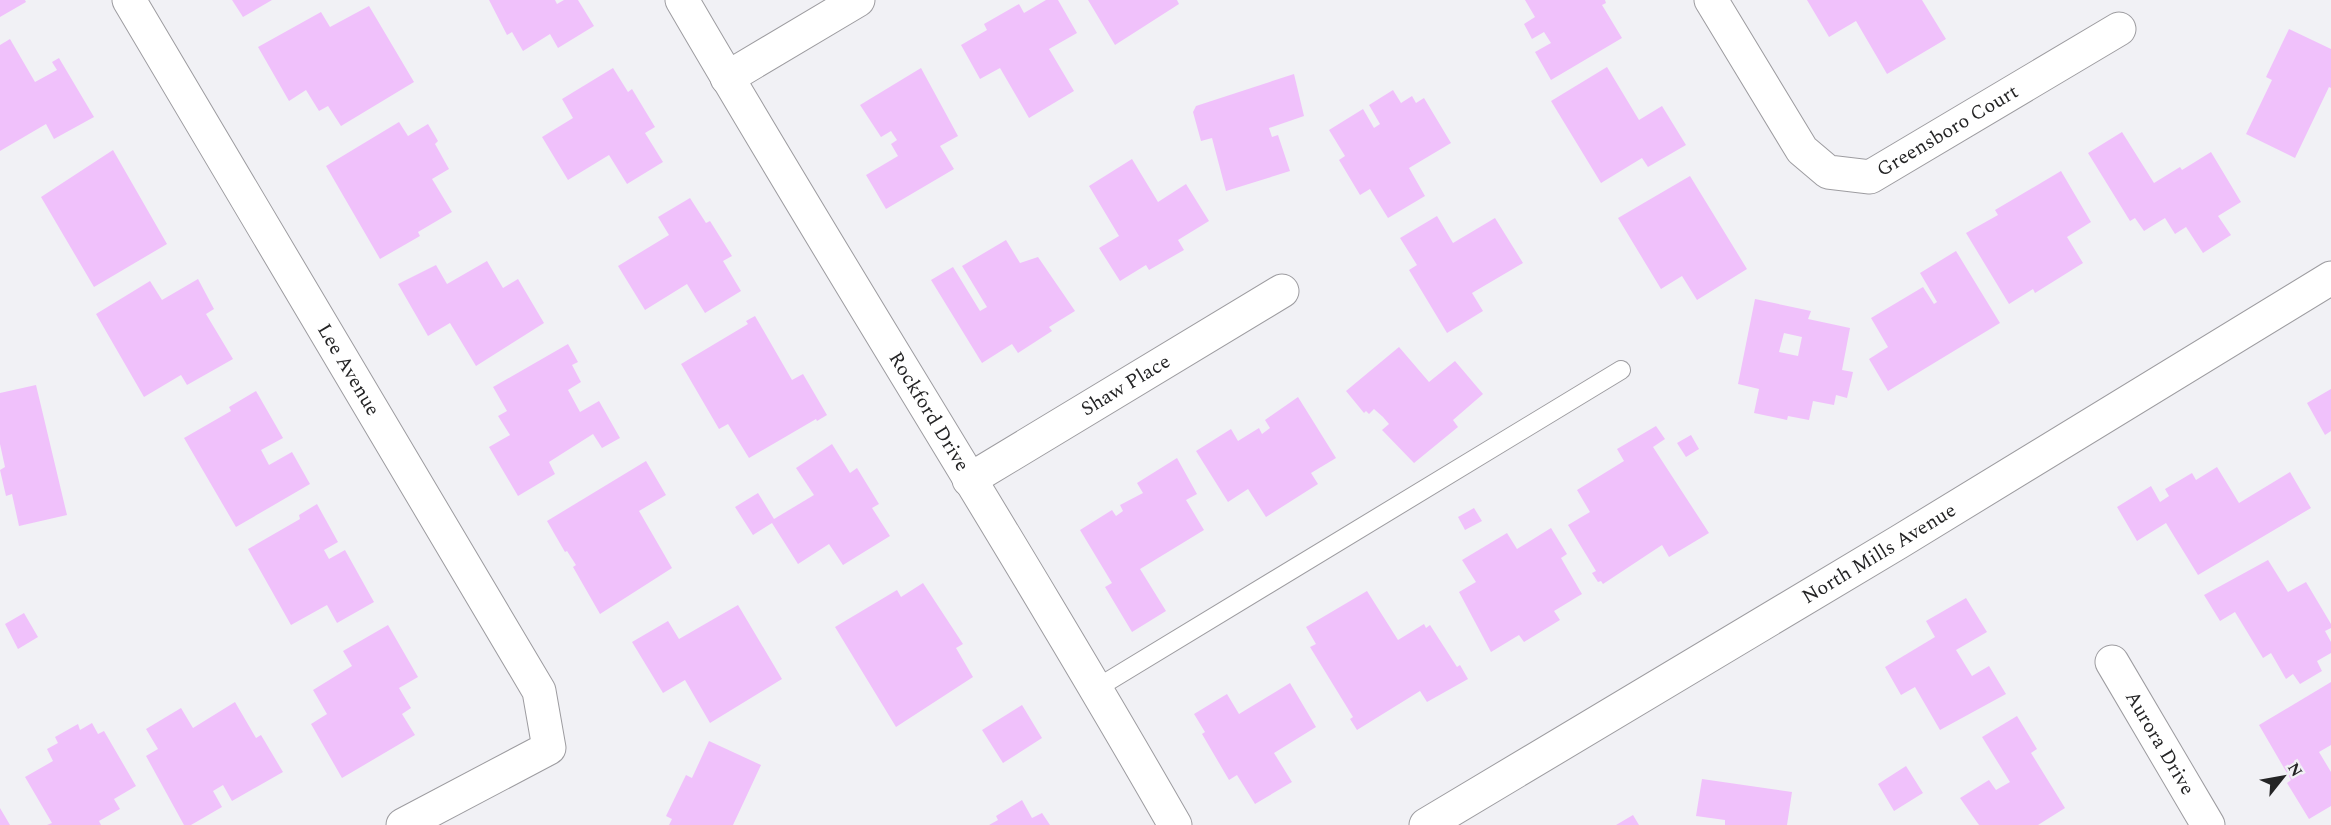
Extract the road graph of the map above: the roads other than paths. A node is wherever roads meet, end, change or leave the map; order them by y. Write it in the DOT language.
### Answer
graph roads {
  1 [pos="129,0"];
  2 [pos="682,0"];
  3 [pos="858,0"];
  4 [pos="1711,0"];
  5 [pos="2120,29"];
  6 [pos="727,78"];
  7 [pos="2331,278"];
  8 [pos="1282,291"];
  9 [pos="1621,370"];
  10 [pos="969,480"];
  11 [pos="2112,662"];
  12 [pos="1097,688"];
  13 [pos="403,825"];
  14 [pos="1175,825"];
  15 [pos="1426,825"];
  16 [pos="2208,825"];
  1 -- 13 [label="street, Lee Avenue"];
  2 -- 6 [label="street, Rockford Drive"];
  3 -- 6 [label="street"];
  4 -- 5 [label="street, Greensboro Court"];
  6 -- 10 [label="street, Rockford Drive"];
  7 -- 15 [label="street, North Mills Avenue"];
  8 -- 10 [label="street, Shaw Place"];
  9 -- 12 [label="lane"];
  10 -- 12 [label="street, Rockford Drive"];
  11 -- 16 [label="street, Aurora Drive"];
  12 -- 14 [label="street, Rockford Drive"];
}
